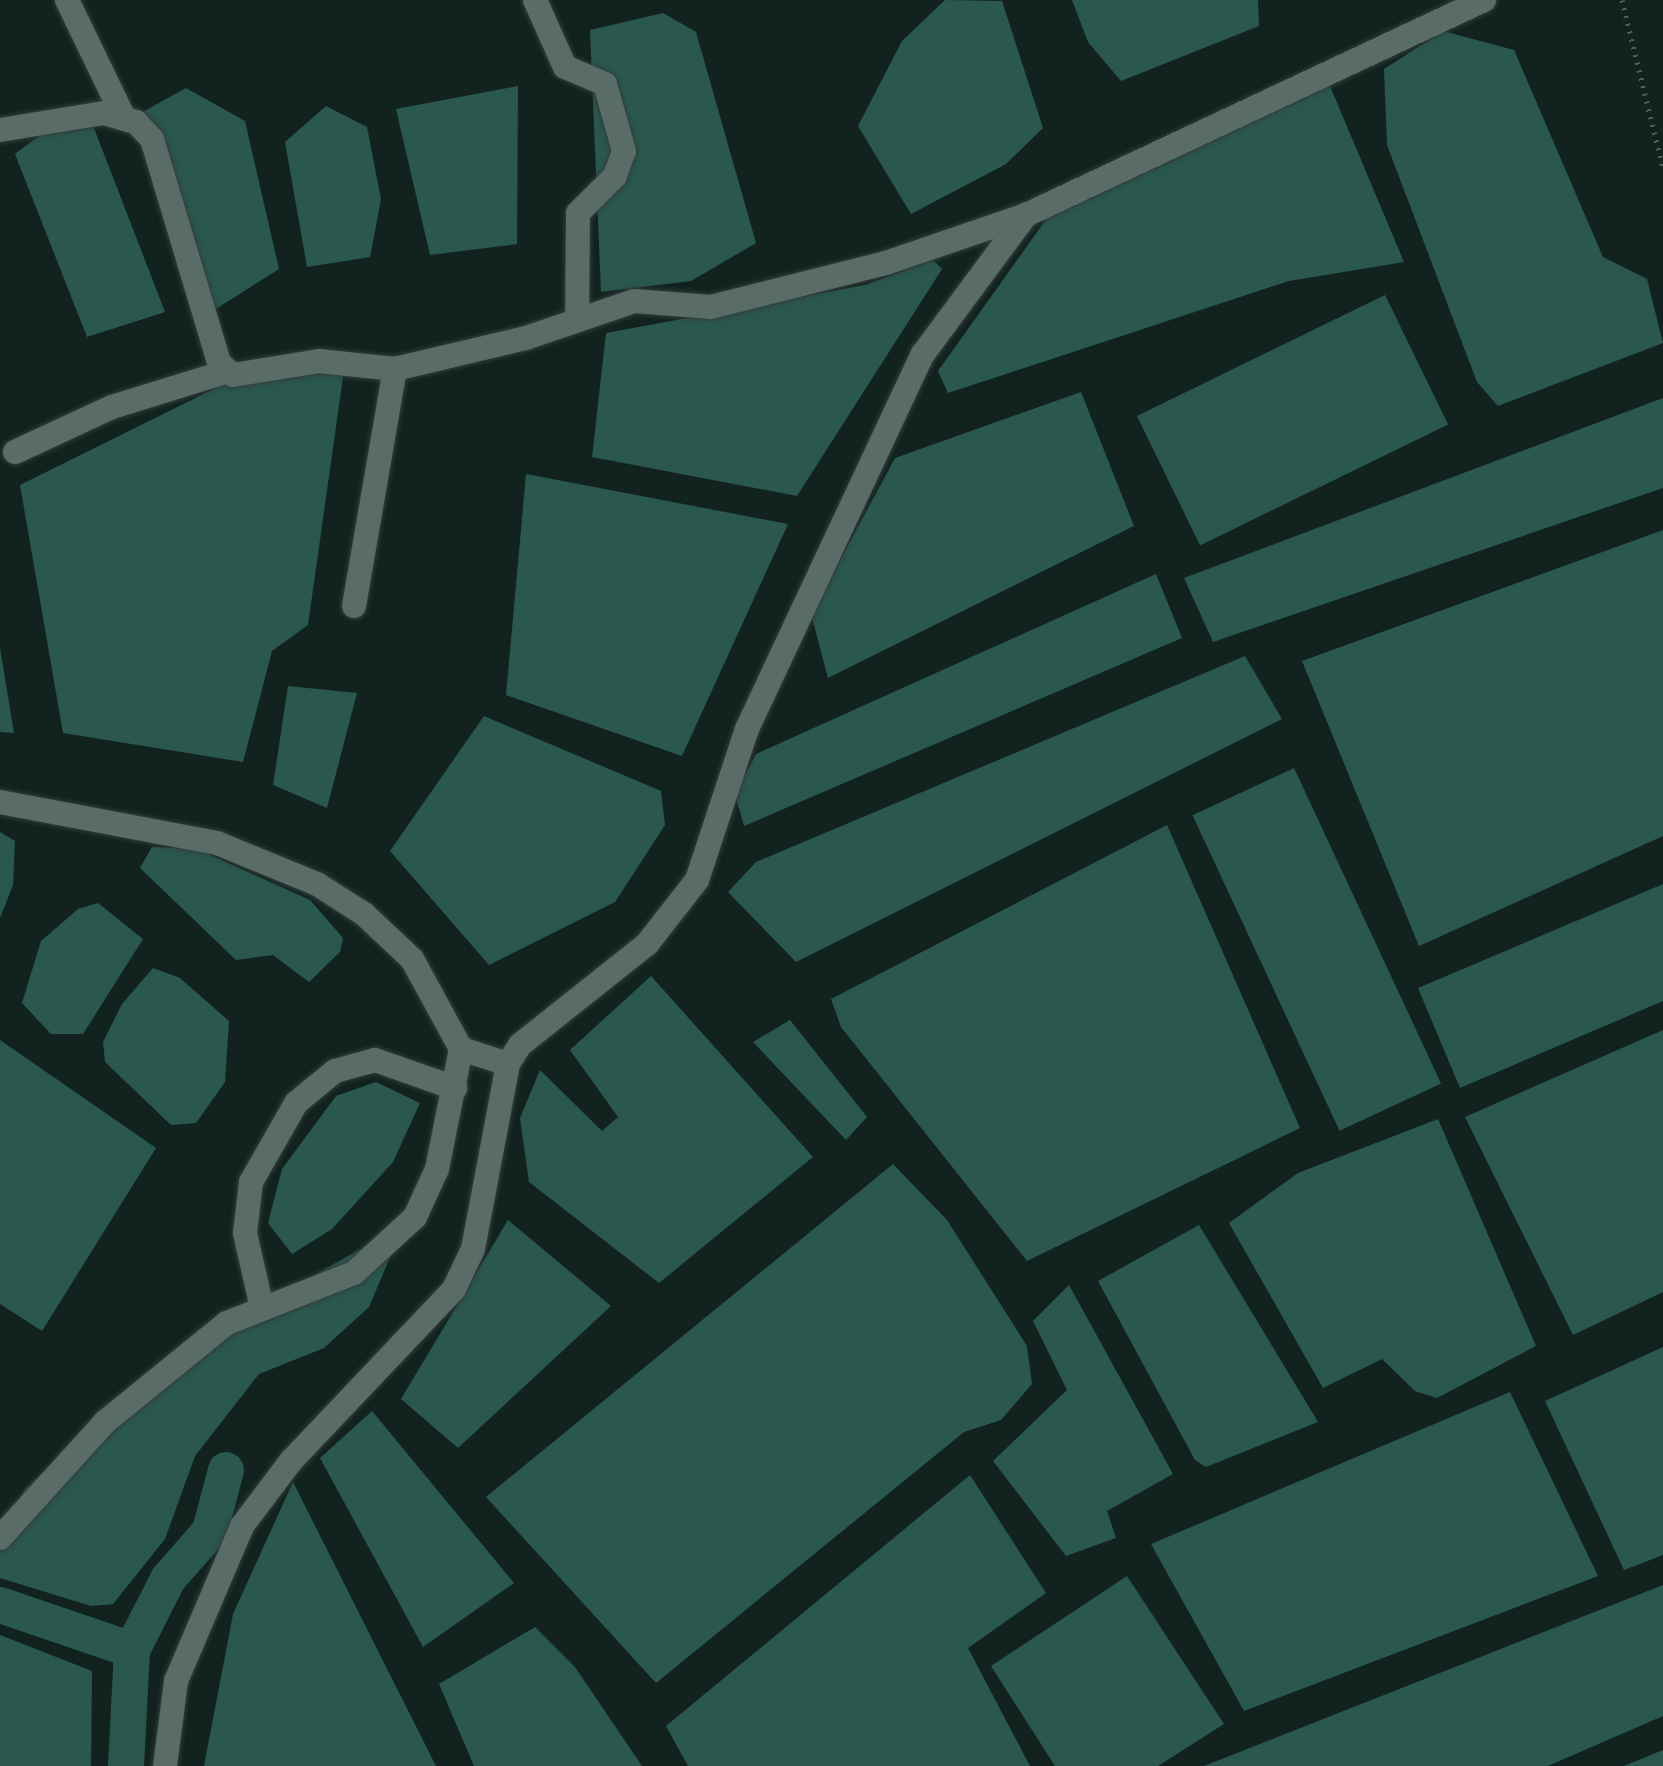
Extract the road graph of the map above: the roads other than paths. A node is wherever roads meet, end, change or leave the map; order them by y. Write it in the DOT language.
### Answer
graph roads {
  1 [pos="67,0"];
  2 [pos="535,0"];
  3 [pos="1484,0"];
  4 [pos="124,118"];
  5 [pos="0,130"];
  6 [pos="1026,215"];
  7 [pos="577,320"];
  8 [pos="395,369"];
  9 [pos="225,372"];
  10 [pos="15,452"];
  11 [pos="354,606"];
  12 [pos="0,802"];
  13 [pos="461,1049"];
  14 [pos="508,1064"];
  15 [pos="455,1088"];
  16 [pos="262,1308"];
  17 [pos="0,1538"];
  18 [pos="165,1766"];
  1 -- 4 [label="street"];
  2 -- 7 [label="street"];
  3 -- 6 [label="street"];
  4 -- 5 [label="street"];
  4 -- 9 [label="street"];
  6 -- 7 [label="street"];
  6 -- 14 [label="street"];
  7 -- 8 [label="street"];
  8 -- 9 [label="street"];
  8 -- 11 [label="street"];
  9 -- 10 [label="street"];
  12 -- 13 [label="street"];
  13 -- 14 [label="street"];
  13 -- 15 [label="street"];
  14 -- 18 [label="street"];
  15 -- 16 [label="street"];
  15 -- 16 [label="street"];
  16 -- 17 [label="street"];
}
